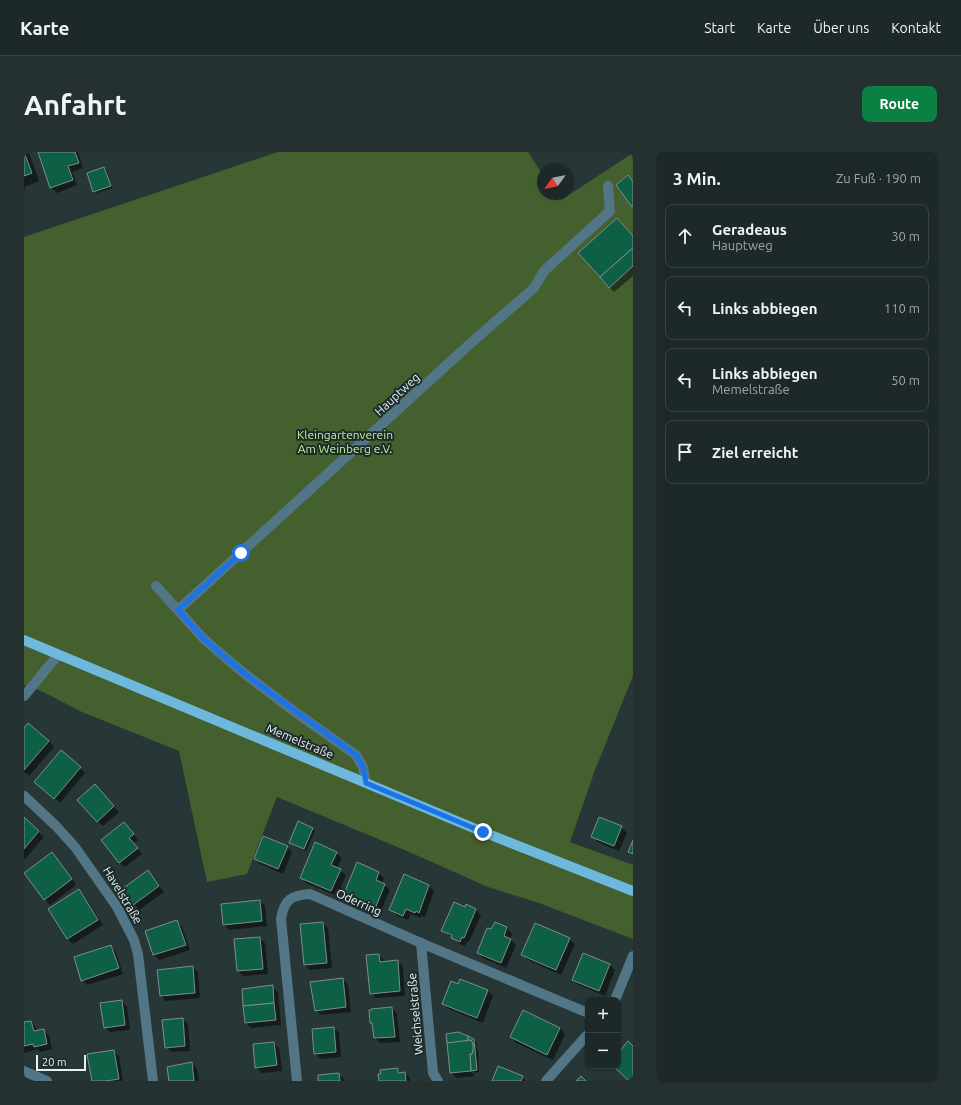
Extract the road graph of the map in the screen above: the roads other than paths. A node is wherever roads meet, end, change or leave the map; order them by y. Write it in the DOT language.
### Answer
graph roads {
  1 [pos="608,186"];
  2 [pos="156,586"];
  3 [pos="178,610"];
  4 [pos="24,640"];
  5 [pos="58,655"];
  6 [pos="24,696"];
  7 [pos="366,783"];
  8 [pos="24,796"];
  9 [pos="633,891"];
  10 [pos="422,943"];
  11 [pos="633,956"];
  12 [pos="616,997"];
  13 [pos="585,1011"];
  14 [pos="585,1037"];
  15 [pos="24,1071"];
  16 [pos="47,1081"];
  17 [pos="153,1081"];
  18 [pos="297,1081"];
  19 [pos="438,1081"];
  20 [pos="546,1081"];
  1 -- 3 [label="street, Hauptweg"];
  2 -- 3 [label="street"];
  3 -- 7 [label="street"];
  4 -- 5 [label="main road, Memelstraße"];
  5 -- 6 [label="street"];
  5 -- 7 [label="main road, Memelstraße"];
  7 -- 9 [label="main road, Memelstraße"];
  8 -- 17 [label="street, Havelstraße"];
  10 -- 13 [label="street, Oderring"];
  10 -- 18 [label="street, Oderring"];
  10 -- 19 [label="street, Weichselstraße"];
  11 -- 12 [label="street"];
  14 -- 20 [label="street"];
  15 -- 16 [label="street"];
}
